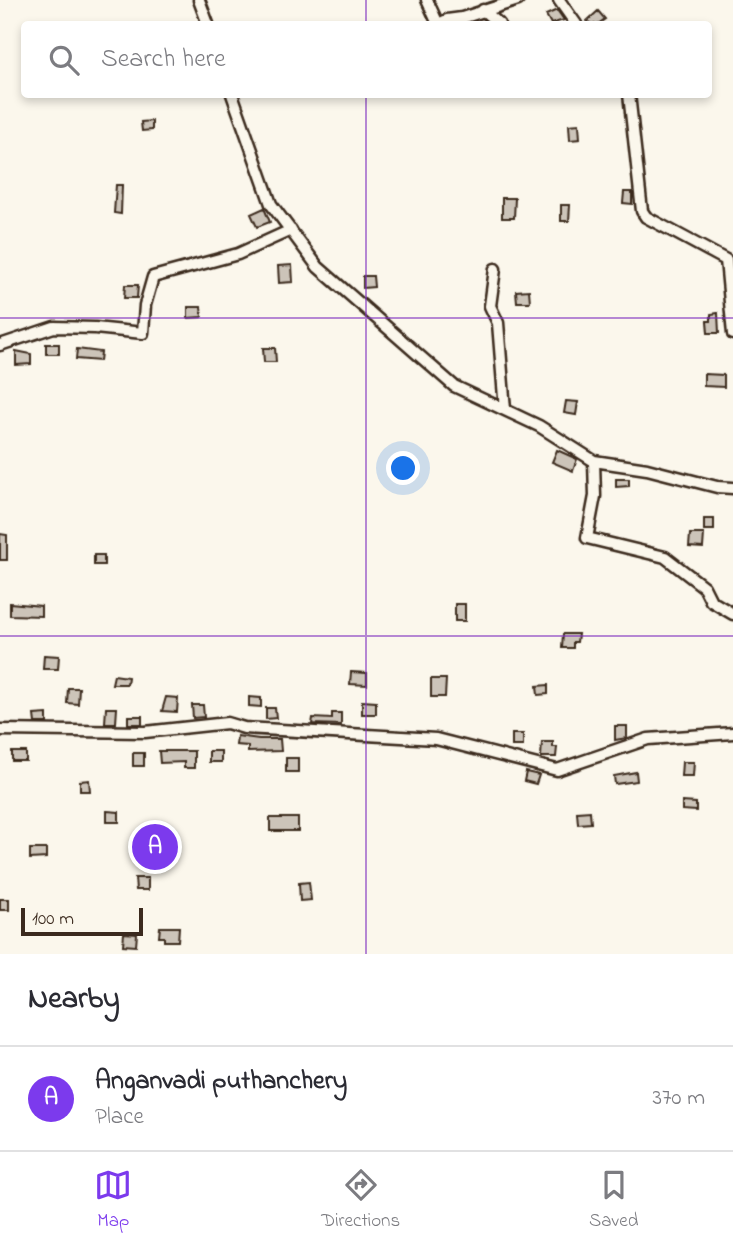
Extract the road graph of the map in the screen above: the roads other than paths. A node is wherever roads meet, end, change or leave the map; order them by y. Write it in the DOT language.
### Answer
graph roads {
  1 [pos="199,0"];
  2 [pos="427,0"];
  3 [pos="518,0"];
  4 [pos="559,0"];
  5 [pos="483,10"];
  6 [pos="207,21"];
  7 [pos="437,21"];
  8 [pos="448,21"];
  9 [pos="496,21"];
  10 [pos="574,21"];
  11 [pos="233,98"];
  12 [pos="629,98"];
  13 [pos="290,230"];
  14 [pos="495,269"];
  15 [pos="733,334"];
  16 [pos="0,345"];
  17 [pos="505,410"];
  18 [pos="594,461"];
  19 [pos="733,488"];
  20 [pos="733,614"];
  21 [pos="0,730"];
  22 [pos="733,733"];
  1 -- 6 [label="street"];
  2 -- 7 [label="street"];
  3 -- 5 [label="street"];
  4 -- 10 [label="street"];
  5 -- 8 [label="street"];
  5 -- 9 [label="street"];
  11 -- 13 [label="street"];
  12 -- 15 [label="street"];
  13 -- 16 [label="street"];
  13 -- 17 [label="street"];
  14 -- 17 [label="street"];
  17 -- 18 [label="street"];
  18 -- 19 [label="street"];
  18 -- 20 [label="street"];
  21 -- 22 [label="street"];
}
